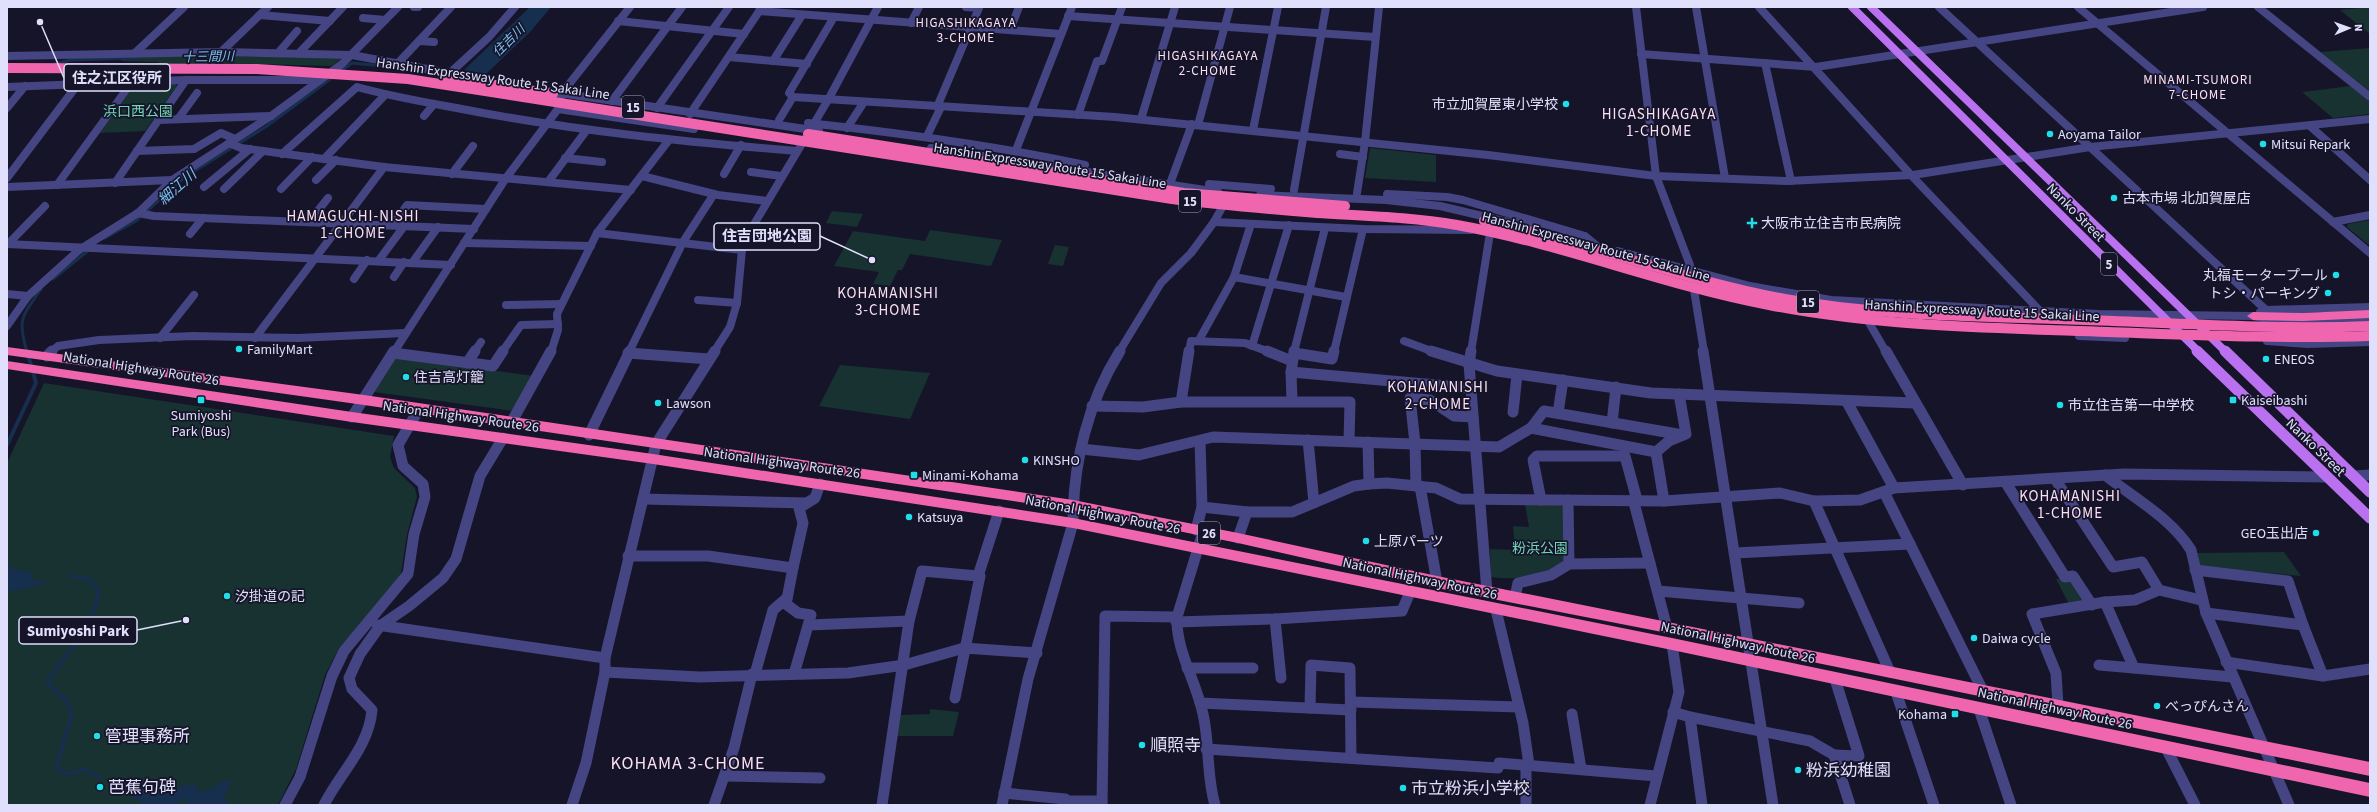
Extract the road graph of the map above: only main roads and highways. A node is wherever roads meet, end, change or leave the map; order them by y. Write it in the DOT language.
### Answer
graph roads {
  1 [pos="1852,7"];
  2 [pos="1871,7"];
  3 [pos="7,62"];
  4 [pos="7,68"];
  5 [pos="2370,314"];
  6 [pos="2253,316"];
  7 [pos="2370,326"];
  8 [pos="2370,336"];
  9 [pos="13,352"];
  10 [pos="7,366"];
  11 [pos="2370,492"];
  12 [pos="2370,518"];
  13 [pos="2370,769"];
  14 [pos="2370,790"];
  1 -- 12 [label="main road, Nanko Street / 5"];
  2 -- 11 [label="main road, Nanko Street / 5"];
  3 -- 7 [label="highway, Hanshin Expressway Route 15 Sakai Line / 15, bridge"];
  4 -- 8 [label="highway, Hanshin Expressway Route 15 Sakai Line / 15, bridge"];
  5 -- 6 [label="highway"];
  9 -- 13 [label="highway, National Highway Route 26 / 26"];
  10 -- 14 [label="highway, National Highway Route 26 / 26"];
}
